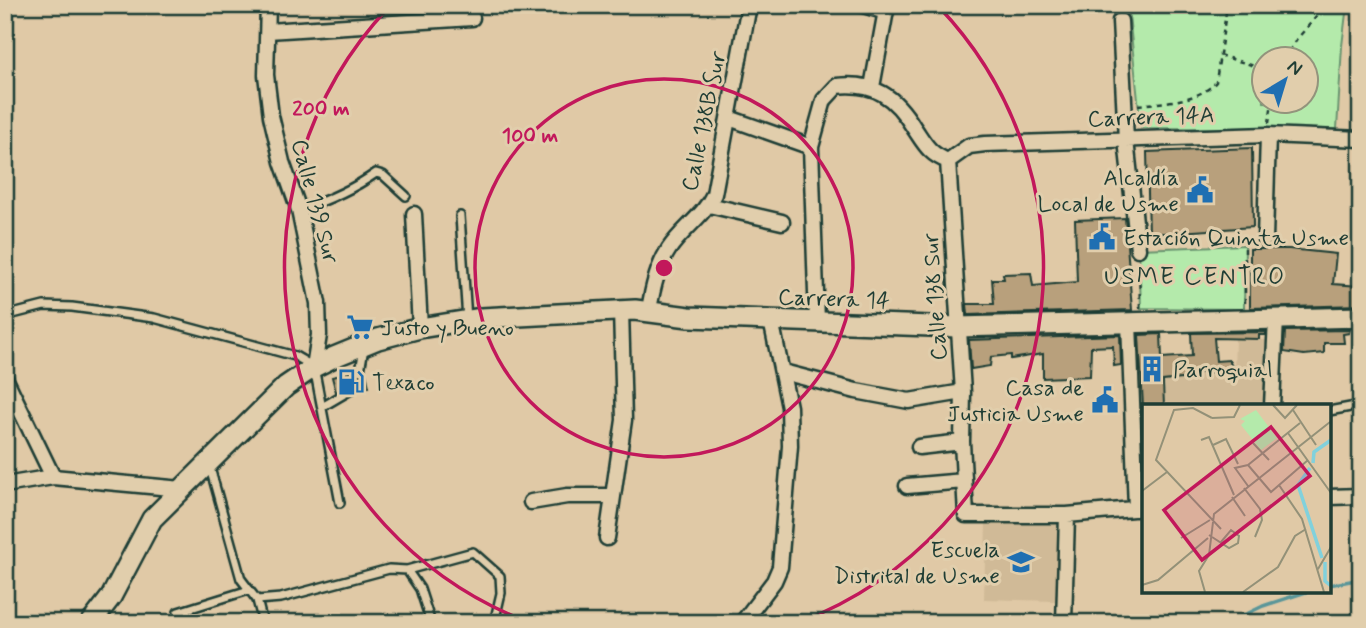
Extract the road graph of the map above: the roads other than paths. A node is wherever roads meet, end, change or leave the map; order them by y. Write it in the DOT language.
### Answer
graph roads {
  1 [pos="268,5"];
  2 [pos="749,5"];
  3 [pos="863,5"];
  4 [pos="886,8"];
  5 [pos="471,18"];
  6 [pos="1120,21"];
  7 [pos="268,31"];
  8 [pos="872,87"];
  9 [pos="729,117"];
  10 [pos="1268,135"];
  11 [pos="1361,139"];
  12 [pos="1126,140"];
  13 [pos="811,147"];
  14 [pos="948,161"];
  15 [pos="406,197"];
  16 [pos="709,205"];
  17 [pos="299,210"];
  18 [pos="414,215"];
  19 [pos="460,216"];
  20 [pos="782,222"];
  21 [pos="1265,239"];
  22 [pos="1138,249"];
  23 [pos="621,310"];
  24 [pos="649,311"];
  25 [pos="5,316"];
  26 [pos="1361,317"];
  27 [pos="1276,318"];
  28 [pos="467,320"];
  29 [pos="771,320"];
  30 [pos="1135,321"];
  31 [pos="817,322"];
  32 [pos="958,327"];
  33 [pos="420,328"];
  34 [pos="365,345"];
  35 [pos="314,367"];
  36 [pos="360,371"];
  37 [pos="783,372"];
  38 [pos="5,378"];
  39 [pos="351,390"];
  40 [pos="963,392"];
  41 [pos="1272,404"];
  42 [pos="1361,405"];
  43 [pos="322,407"];
  44 [pos="1331,411"];
  45 [pos="962,442"];
  46 [pos="919,447"];
  47 [pos="208,464"];
  48 [pos="53,477"];
  49 [pos="964,481"];
  50 [pos="5,485"];
  51 [pos="907,486"];
  52 [pos="182,489"];
  53 [pos="613,496"];
  54 [pos="1361,496"];
  55 [pos="1331,497"];
  56 [pos="531,502"];
  57 [pos="340,503"];
  58 [pos="1140,508"];
  59 [pos="1067,514"];
  60 [pos="607,538"];
  61 [pos="407,570"];
  62 [pos="250,590"];
  63 [pos="257,600"];
  64 [pos="91,623"];
  65 [pos="182,623"];
  66 [pos="263,623"];
  67 [pos="431,623"];
  68 [pos="494,623"];
  69 [pos="742,623"];
  70 [pos="1064,623"];
  1 -- 7 [label="street, Calle 139 Sur"];
  2 -- 9 [label="street, Calle 138B Sur"];
  3 -- 4 [label="street"];
  4 -- 8 [label="street"];
  5 -- 7 [label="street"];
  6 -- 12 [label="street"];
  7 -- 17 [label="street, Calle 139 Sur"];
  8 -- 13 [label="street"];
  8 -- 14 [label="street"];
  9 -- 13 [label="street"];
  9 -- 16 [label="street, Calle 138B Sur"];
  10 -- 11 [label="street, Carrera 14A"];
  10 -- 12 [label="street, Carrera 14A"];
  10 -- 21 [label="street"];
  12 -- 14 [label="street, Carrera 14A"];
  12 -- 22 [label="street"];
  13 -- 31 [label="street"];
  14 -- 32 [label="street, Calle 138 Sur"];
  15 -- 17 [label="lane"];
  16 -- 20 [label="street"];
  16 -- 24 [label="street, Calle 138B Sur"];
  17 -- 35 [label="street, Calle 139 Sur"];
  18 -- 33 [label="street"];
  19 -- 28 [label="lane"];
  23 -- 24 [label="street, Carrera 14"];
  23 -- 28 [label="street, Carrera 14"];
  23 -- 53 [label="street"];
  24 -- 29 [label="street, Carrera 14"];
  25 -- 35 [label="lane"];
  26 -- 27 [label="street, Carrera 14"];
  27 -- 30 [label="street, Carrera 14"];
  27 -- 41 [label="street"];
  28 -- 33 [label="street, Carrera 14"];
  29 -- 31 [label="street, Carrera 14"];
  29 -- 37 [label="street"];
  30 -- 32 [label="street, Carrera 14"];
  30 -- 58 [label="street"];
  31 -- 32 [label="street, Carrera 14"];
  32 -- 40 [label="street, Calle 138 Sur"];
  33 -- 34 [label="street, Carrera 14"];
  34 -- 35 [label="street, Carrera 14"];
  34 -- 36 [label="lane"];
  35 -- 43 [label="lane"];
  35 -- 47 [label="street, Carrera 14"];
  37 -- 40 [label="street"];
  37 -- 69 [label="street"];
  38 -- 48 [label="street"];
  39 -- 43 [label="lane"];
  40 -- 45 [label="street, Calle 138 Sur"];
  42 -- 44 [label="lane"];
  43 -- 57 [label="lane"];
  45 -- 46 [label="street"];
  45 -- 49 [label="street, Calle 138 Sur"];
  47 -- 52 [label="street, Carrera 14"];
  47 -- 62 [label="lane"];
  48 -- 50 [label="street"];
  48 -- 52 [label="street"];
  49 -- 51 [label="street"];
  49 -- 59 [label="street, Calle 138 Sur"];
  52 -- 64 [label="street, Carrera 14"];
  53 -- 56 [label="street"];
  53 -- 60 [label="street"];
  54 -- 55 [label="street"];
  58 -- 59 [label="street"];
  59 -- 70 [label="street"];
  61 -- 63 [label="lane"];
  61 -- 67 [label="lane"];
  61 -- 68 [label="lane"];
  62 -- 63 [label="lane"];
  62 -- 65 [label="lane"];
  63 -- 66 [label="lane"];
}
